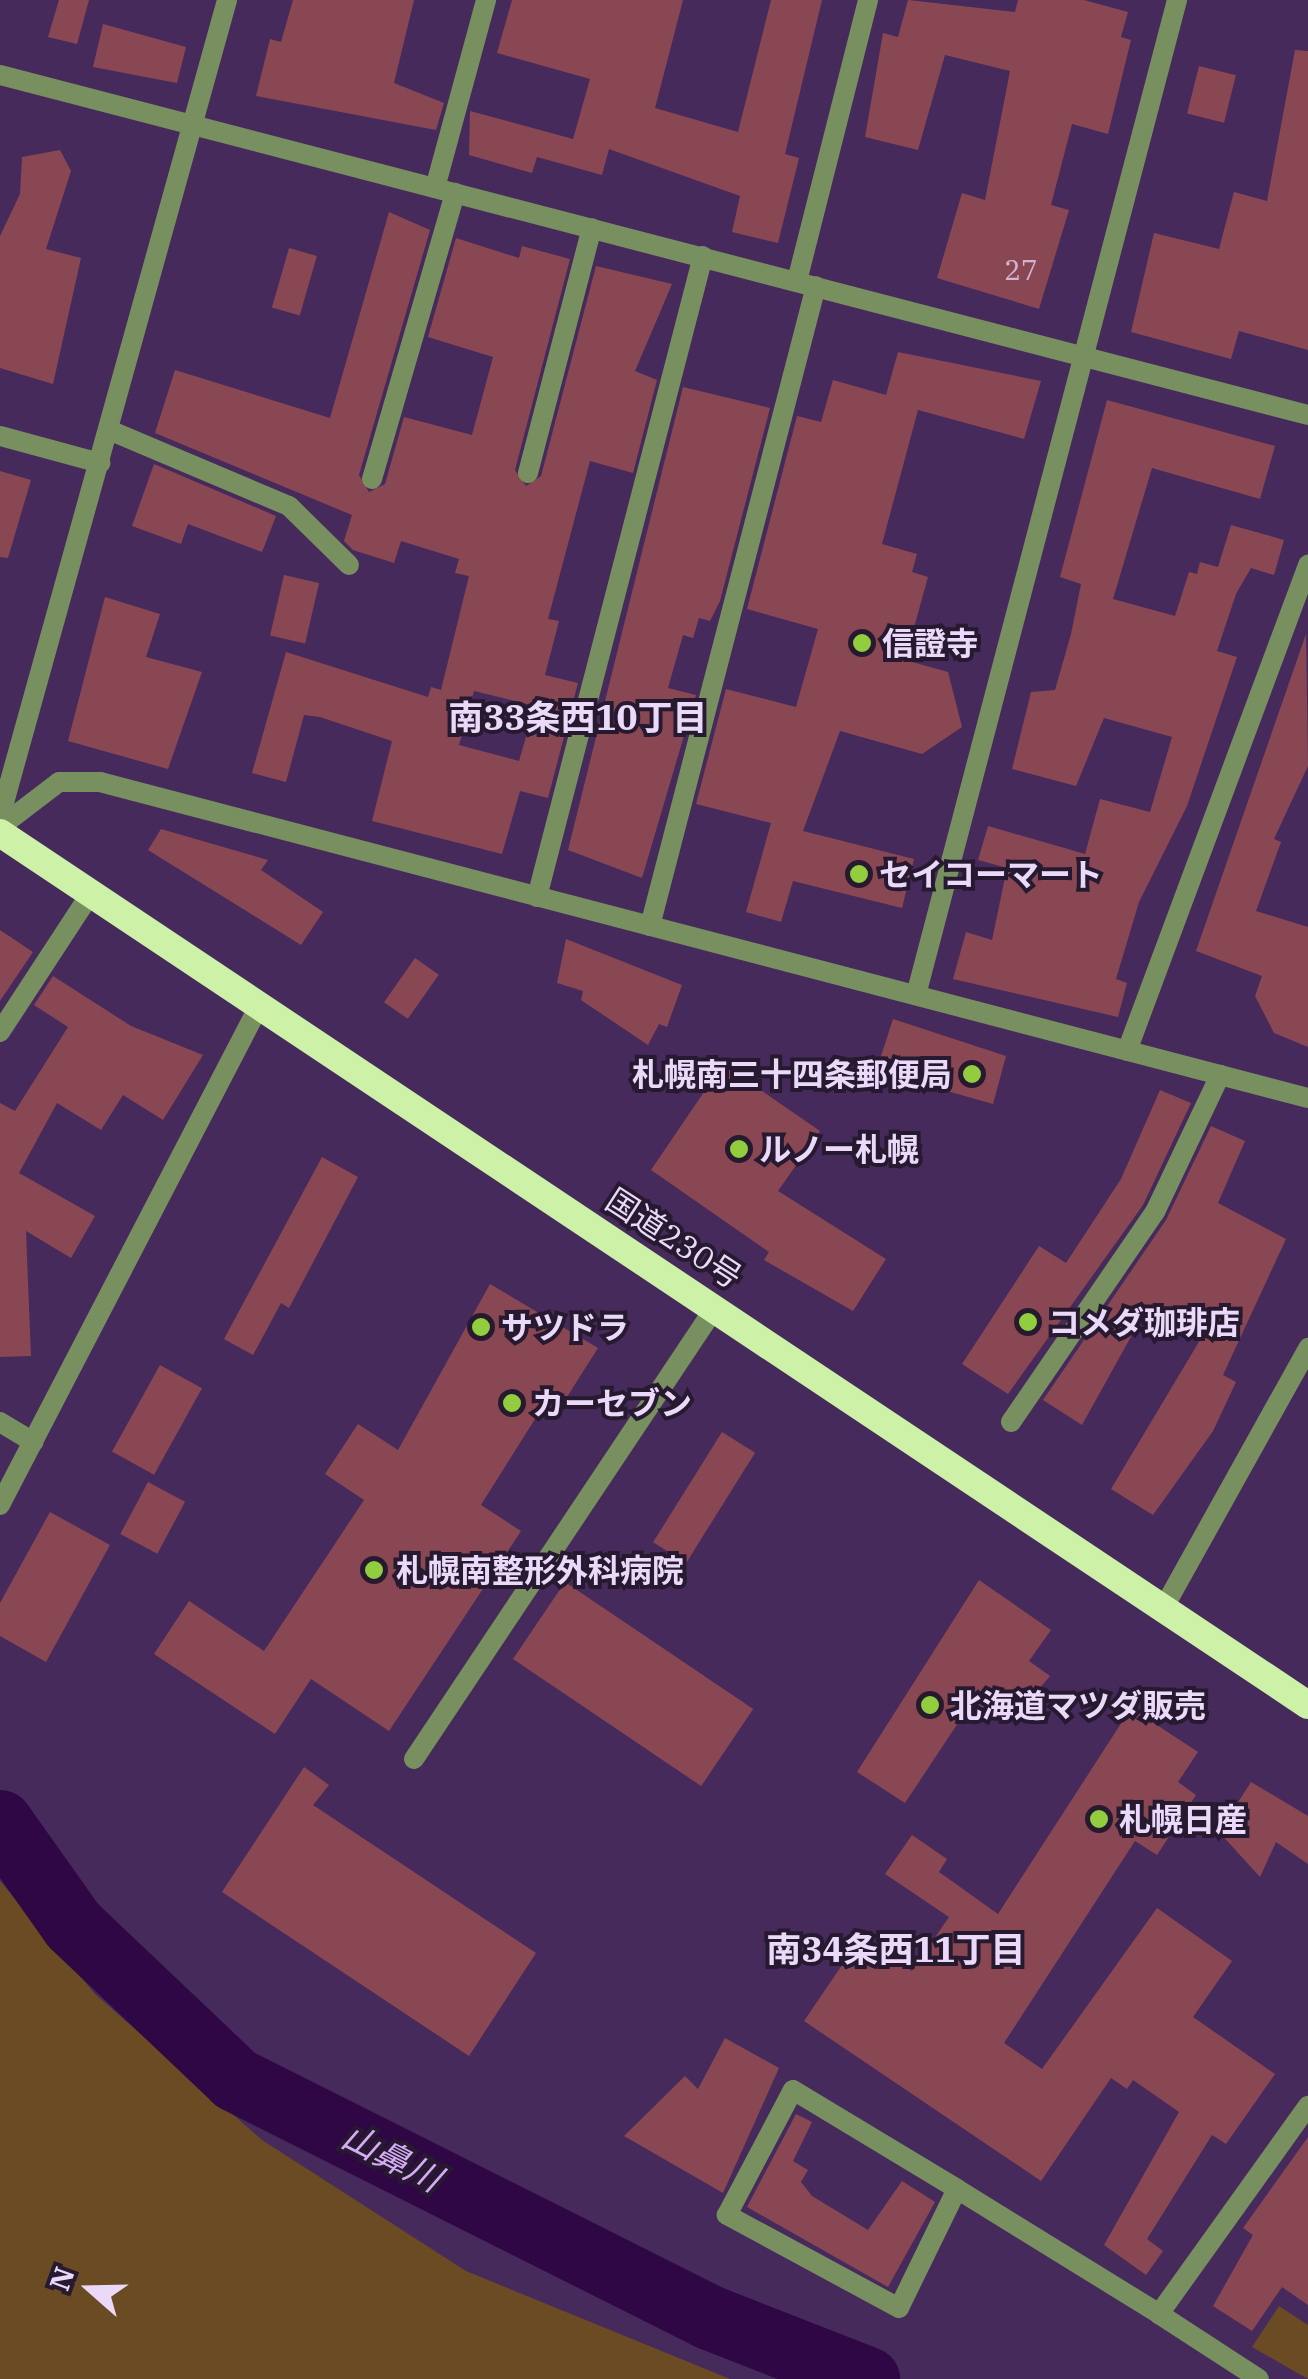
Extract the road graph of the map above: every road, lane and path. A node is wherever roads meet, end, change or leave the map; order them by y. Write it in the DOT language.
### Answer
graph roads {
  1 [pos="227,0"];
  2 [pos="486,0"];
  3 [pos="868,0"];
  4 [pos="1177,0"];
  5 [pos="0,75"];
  6 [pos="194,126"];
  7 [pos="445,190"];
  8 [pos="592,228"];
  9 [pos="703,256"];
  10 [pos="807,283"];
  11 [pos="1083,357"];
  12 [pos="1308,415"];
  13 [pos="109,430"];
  14 [pos="0,436"];
  15 [pos="100,463"];
  16 [pos="528,472"];
  17 [pos="372,479"];
  18 [pos="1308,564"];
  19 [pos="349,565"];
  20 [pos="0,817"];
  21 [pos="0,830"];
  22 [pos="91,893"];
  23 [pos="538,897"];
  24 [pos="650,926"];
  25 [pos="916,995"];
  26 [pos="258,1008"];
  27 [pos="0,1032"];
  28 [pos="1127,1052"];
  29 [pos="1220,1075"];
  30 [pos="1308,1098"];
  31 [pos="716,1306"];
  32 [pos="1308,1348"];
  33 [pos="0,1422"];
  34 [pos="1011,1422"];
  35 [pos="33,1442"];
  36 [pos="0,1505"];
  37 [pos="1163,1608"];
  38 [pos="1308,1705"];
  39 [pos="414,1759"];
  40 [pos="1308,2106"];
  41 [pos="957,2189"];
  42 [pos="1159,2314"];
  43 [pos="1258,2379"];
  1 -- 6 [label="street"];
  2 -- 7 [label="street"];
  3 -- 10 [label="street"];
  4 -- 11 [label="street"];
  5 -- 6 [label="street"];
  6 -- 7 [label="street"];
  6 -- 13 [label="street"];
  7 -- 8 [label="street"];
  7 -- 17 [label="street"];
  8 -- 9 [label="street"];
  8 -- 16 [label="street"];
  9 -- 10 [label="street"];
  9 -- 23 [label="street"];
  10 -- 11 [label="street"];
  10 -- 24 [label="street"];
  11 -- 12 [label="street"];
  11 -- 25 [label="street"];
  13 -- 15 [label="street"];
  13 -- 19 [label="street"];
  14 -- 15 [label="street"];
  15 -- 20 [label="street"];
  18 -- 28 [label="street"];
  21 -- 22 [label="highway, 国道230号"];
  21 -- 23 [label="street"];
  22 -- 26 [label="highway, 国道230号"];
  22 -- 27 [label="street"];
  23 -- 24 [label="street"];
  24 -- 25 [label="street"];
  25 -- 28 [label="street"];
  26 -- 31 [label="highway, 国道230号"];
  26 -- 35 [label="street"];
  28 -- 29 [label="street"];
  29 -- 30 [label="street"];
  29 -- 34 [label="street"];
  31 -- 37 [label="highway, 国道230号"];
  31 -- 39 [label="street"];
  32 -- 37 [label="street"];
  33 -- 35 [label="street"];
  35 -- 36 [label="street"];
  37 -- 38 [label="highway, 国道230号"];
  40 -- 42 [label="street"];
  41 -- 41 [label="street"];
  41 -- 42 [label="street"];
  42 -- 43 [label="street"];
}
